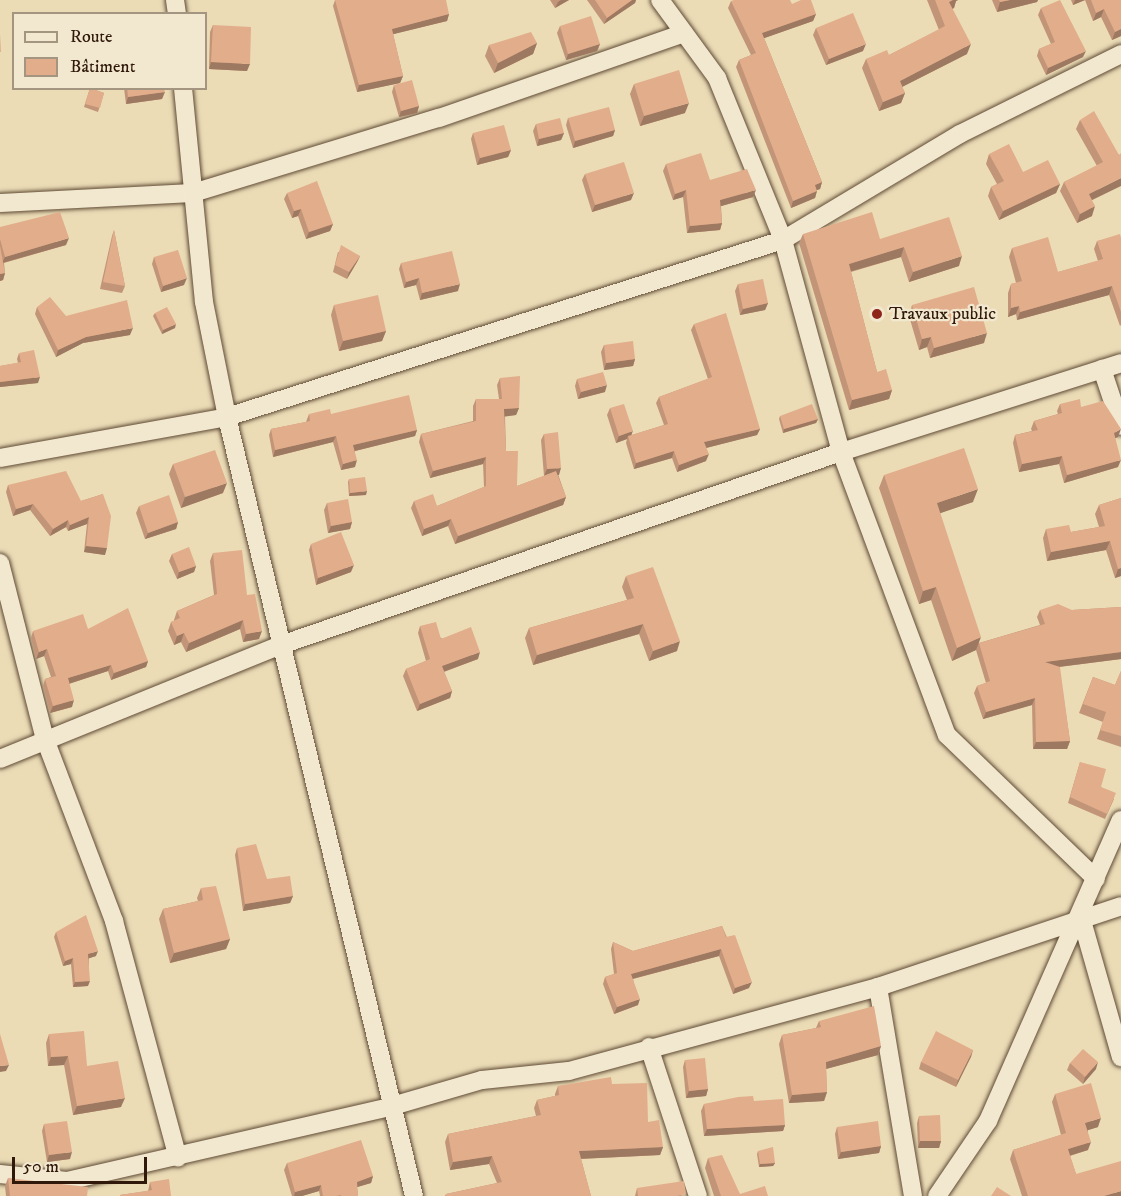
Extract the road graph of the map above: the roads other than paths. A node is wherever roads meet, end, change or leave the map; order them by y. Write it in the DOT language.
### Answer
graph roads {
  1 [pos="660,0"];
  2 [pos="684,33"];
  3 [pos="1121,54"];
  4 [pos="183,90"];
  5 [pos="193,193"];
  6 [pos="0,203"];
  7 [pos="783,240"];
  8 [pos="1121,363"];
  9 [pos="1102,369"];
  10 [pos="227,417"];
  11 [pos="1121,426"];
  12 [pos="841,452"];
  13 [pos="0,458"];
  14 [pos="0,562"];
  15 [pos="281,645"];
  16 [pos="45,739"];
  17 [pos="0,759"];
  18 [pos="1121,820"];
  19 [pos="1096,879"];
  20 [pos="1121,906"];
  21 [pos="1082,917"];
  22 [pos="878,987"];
  23 [pos="649,1047"];
  24 [pos="1121,1057"];
  25 [pos="389,1107"];
  26 [pos="178,1158"];
  27 [pos="0,1174"];
  28 [pos="414,1196"];
  29 [pos="698,1196"];
  30 [pos="913,1196"];
  31 [pos="937,1196"];
  1 -- 2 [label="street"];
  2 -- 5 [label="street"];
  2 -- 7 [label="street"];
  3 -- 7 [label="street"];
  4 -- 5 [label="street"];
  5 -- 6 [label="street"];
  5 -- 10 [label="street"];
  7 -- 10 [label="street"];
  7 -- 12 [label="street"];
  8 -- 9 [label="street"];
  9 -- 11 [label="street"];
  9 -- 12 [label="street"];
  10 -- 13 [label="street"];
  10 -- 15 [label="street"];
  12 -- 15 [label="street"];
  12 -- 19 [label="street"];
  14 -- 16 [label="street"];
  15 -- 16 [label="street"];
  15 -- 25 [label="street"];
  16 -- 17 [label="street"];
  16 -- 26 [label="street"];
  18 -- 19 [label="street"];
  19 -- 21 [label="street"];
  20 -- 21 [label="street"];
  21 -- 22 [label="street"];
  21 -- 24 [label="street"];
  21 -- 31 [label="street"];
  22 -- 23 [label="street"];
  22 -- 30 [label="street"];
  23 -- 25 [label="street"];
  23 -- 29 [label="street"];
  25 -- 26 [label="street"];
  25 -- 28 [label="street"];
  26 -- 27 [label="street"];
}
